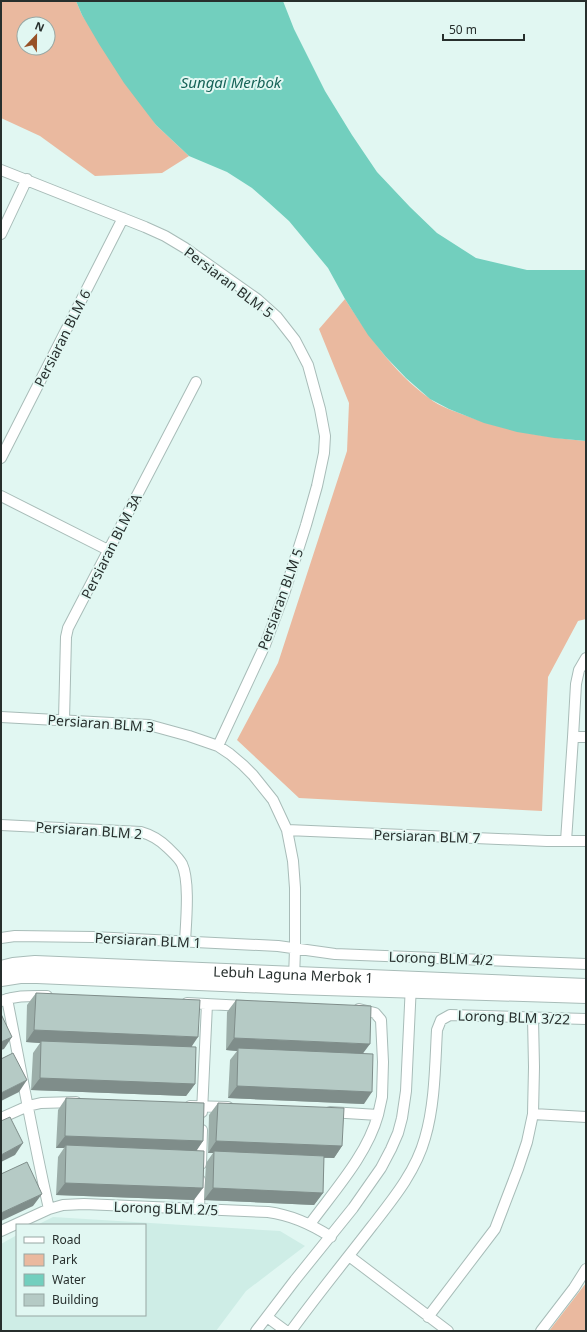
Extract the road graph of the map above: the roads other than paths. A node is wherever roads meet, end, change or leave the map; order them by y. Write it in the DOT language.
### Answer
graph roads {
  1 [pos="1,170"];
  2 [pos="27,180"];
  3 [pos="123,218"];
  4 [pos="1,234"];
  5 [pos="196,382"];
  6 [pos="1,458"];
  7 [pos="1,496"];
  8 [pos="108,550"];
  9 [pos="586,658"];
  10 [pos="1,718"];
  11 [pos="64,720"];
  12 [pos="574,737"];
  13 [pos="586,737"];
  14 [pos="218,746"];
  15 [pos="1,826"];
  16 [pos="288,830"];
  17 [pos="566,840"];
  18 [pos="586,841"];
  19 [pos="1,938"];
  20 [pos="186,942"];
  21 [pos="295,949"];
  22 [pos="586,964"];
  23 [pos="1,968"];
  24 [pos="1,979"];
  25 [pos="293,980"];
  26 [pos="411,985"];
  27 [pos="586,986"];
  28 [pos="586,996"];
  29 [pos="60,997"];
  30 [pos="4,1000"];
  31 [pos="176,1003"];
  32 [pos="207,1004"];
  33 [pos="254,1006"];
  34 [pos="348,1009"];
  35 [pos="533,1018"];
  36 [pos="586,1019"];
  37 [pos="86,1103"];
  38 [pos="179,1105"];
  39 [pos="28,1106"];
  40 [pos="203,1106"];
  41 [pos="240,1108"];
  42 [pos="322,1112"];
  43 [pos="533,1114"];
  44 [pos="378,1115"];
  45 [pos="586,1117"];
  46 [pos="1,1118"];
  47 [pos="49,1209"];
  48 [pos="200,1209"];
  49 [pos="16,1224"];
  50 [pos="16,1224"];
  51 [pos="310,1224"];
  52 [pos="1,1231"];
  53 [pos="331,1237"];
  54 [pos="349,1256"];
  55 [pos="586,1269"];
  56 [pos="267,1317"];
  57 [pos="428,1317"];
  58 [pos="256,1331"];
  59 [pos="286,1331"];
  60 [pos="291,1331"];
  61 [pos="448,1331"];
  62 [pos="541,1331"];
  1 -- 2 [label="street, Persiaran BLM 5"];
  2 -- 3 [label="street, Persiaran BLM 5"];
  2 -- 4 [label="street"];
  3 -- 6 [label="street, Persiaran BLM 6"];
  3 -- 14 [label="street, Persiaran BLM 5"];
  5 -- 8 [label="street, Persiaran BLM 3A"];
  7 -- 8 [label="street"];
  8 -- 11 [label="street, Persiaran BLM 3A"];
  9 -- 12 [label="street"];
  10 -- 11 [label="street, Persiaran BLM 3"];
  11 -- 14 [label="street, Persiaran BLM 3"];
  12 -- 13 [label="street"];
  12 -- 17 [label="street"];
  14 -- 16 [label="street, Persiaran BLM 3"];
  15 -- 20 [label="street, Persiaran BLM 2"];
  16 -- 17 [label="street, Persiaran BLM 7"];
  16 -- 21 [label="street, Persiaran BLM 3"];
  17 -- 18 [label="street, Persiaran BLM 7"];
  19 -- 20 [label="street, Persiaran BLM 1"];
  20 -- 21 [label="street, Persiaran BLM 1"];
  21 -- 22 [label="street, Lorong BLM 4/2"];
  21 -- 25 [label="street, Persiaran BLM 3"];
  23 -- 25 [label="street, Lebuh Laguna Merbok 1"];
  24 -- 25 [label="street, Lebuh Laguna Merbok 1"];
  25 -- 26 [label="street, Lebuh Laguna Merbok 1"];
  26 -- 27 [label="street, Lebuh Laguna Merbok 1"];
  26 -- 28 [label="street, Lebuh Laguna Merbok 1"];
  26 -- 53 [label="street"];
  29 -- 30 [label="street"];
  30 -- 39 [label="street"];
  31 -- 32 [label="street"];
  32 -- 33 [label="street"];
  32 -- 40 [label="street"];
  34 -- 44 [label="street"];
  35 -- 36 [label="street, Lorong BLM 3/22"];
  35 -- 43 [label="street"];
  35 -- 54 [label="street, Lorong BLM 3/22"];
  37 -- 39 [label="street"];
  38 -- 40 [label="street"];
  39 -- 46 [label="street"];
  39 -- 47 [label="street"];
  40 -- 41 [label="street"];
  40 -- 48 [label="street"];
  42 -- 44 [label="street"];
  43 -- 45 [label="street"];
  43 -- 57 [label="street"];
  44 -- 51 [label="street"];
  47 -- 48 [label="street, Lorong BLM 2/5"];
  47 -- 50 [label="street, Lorong BLM 2/5"];
  48 -- 51 [label="street, Lorong BLM 2/5"];
  49 -- 52 [label="street, Lorong BLM 2/5"];
  51 -- 53 [label="street, Lorong BLM 2/5"];
  53 -- 56 [label="street"];
  54 -- 57 [label="street"];
  54 -- 60 [label="street"];
  55 -- 62 [label="street"];
  56 -- 58 [label="street"];
  56 -- 59 [label="street"];
  57 -- 61 [label="street"];
}
